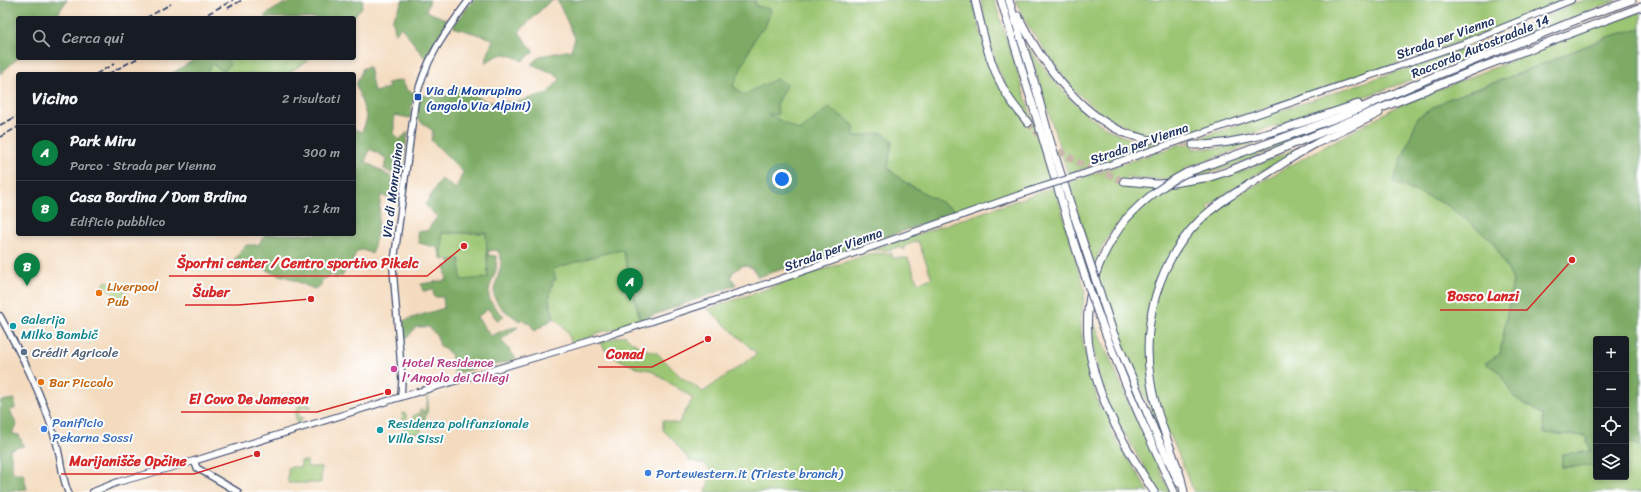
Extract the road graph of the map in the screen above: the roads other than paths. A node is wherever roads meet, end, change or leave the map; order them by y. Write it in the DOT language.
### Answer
graph roads {
  1 [pos="469,0"];
  2 [pos="975,0"];
  3 [pos="1001,0"];
  4 [pos="1010,0"];
  5 [pos="1571,0"];
  6 [pos="1632,0"];
  7 [pos="1641,7"];
  8 [pos="1396,92"];
  9 [pos="1409,96"];
  10 [pos="1028,123"];
  11 [pos="1150,140"];
  12 [pos="1193,145"];
  13 [pos="1124,181"];
  14 [pos="0,316"];
  15 [pos="401,397"];
  16 [pos="1152,433"];
  17 [pos="194,461"];
  18 [pos="66,492"];
  19 [pos="93,492"];
  20 [pos="238,492"];
  21 [pos="1154,492"];
  22 [pos="1174,492"];
  23 [pos="1184,492"];
  1 -- 15 [label="main road, Via di Monrupino"];
  2 -- 10 [label="highway"];
  3 -- 16 [label="highway, bridge"];
  4 -- 11 [label="highway"];
  4 -- 16 [label="highway, bridge"];
  5 -- 15 [label="main road, Strada per Vienna, bridge"];
  6 -- 8 [label="highway, Raccordo Autostradale 14"];
  7 -- 9 [label="highway, Raccordo Autostradale 14"];
  8 -- 12 [label="highway"];
  8 -- 21 [label="highway, bridge"];
  9 -- 13 [label="highway"];
  9 -- 23 [label="highway"];
  14 -- 18 [label="main road"];
  15 -- 17 [label="main road, Strada per Vienna"];
  16 -- 22 [label="highway"];
  16 -- 23 [label="highway"];
  17 -- 19 [label="main road, Strada per Vienna"];
  17 -- 20 [label="main road"];
}
